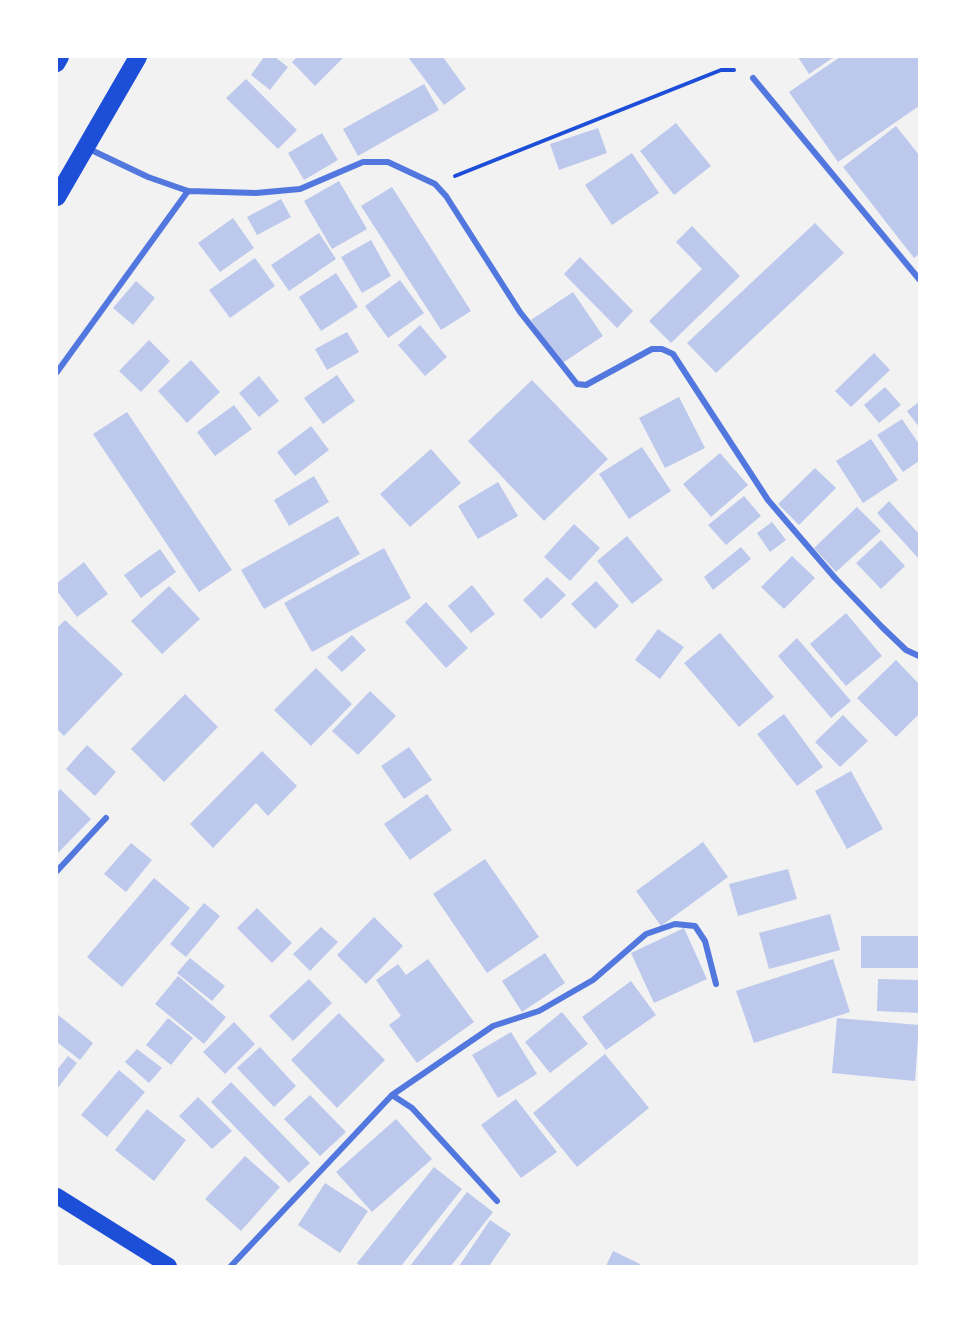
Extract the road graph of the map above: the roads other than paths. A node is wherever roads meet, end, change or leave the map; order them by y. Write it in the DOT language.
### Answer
graph roads {
  1 [pos="61,57"];
  2 [pos="138,57"];
  3 [pos="57,64"];
  4 [pos="753,78"];
  5 [pos="87,148"];
  6 [pos="188,191"];
  7 [pos="57,197"];
  8 [pos="919,279"];
  9 [pos="57,372"];
  10 [pos="919,656"];
  11 [pos="106,818"];
  12 [pos="57,871"];
  13 [pos="716,984"];
  14 [pos="392,1095"];
  15 [pos="57,1196"];
  16 [pos="497,1201"];
  17 [pos="169,1266"];
  18 [pos="231,1266"];
  1 -- 3 [label="highway"];
  2 -- 5 [label="highway"];
  4 -- 8 [label="street"];
  5 -- 6 [label="street"];
  5 -- 7 [label="highway"];
  6 -- 9 [label="street"];
  6 -- 10 [label="street"];
  11 -- 12 [label="street"];
  13 -- 14 [label="street"];
  14 -- 16 [label="street"];
  14 -- 18 [label="street"];
  15 -- 17 [label="highway"];
}
